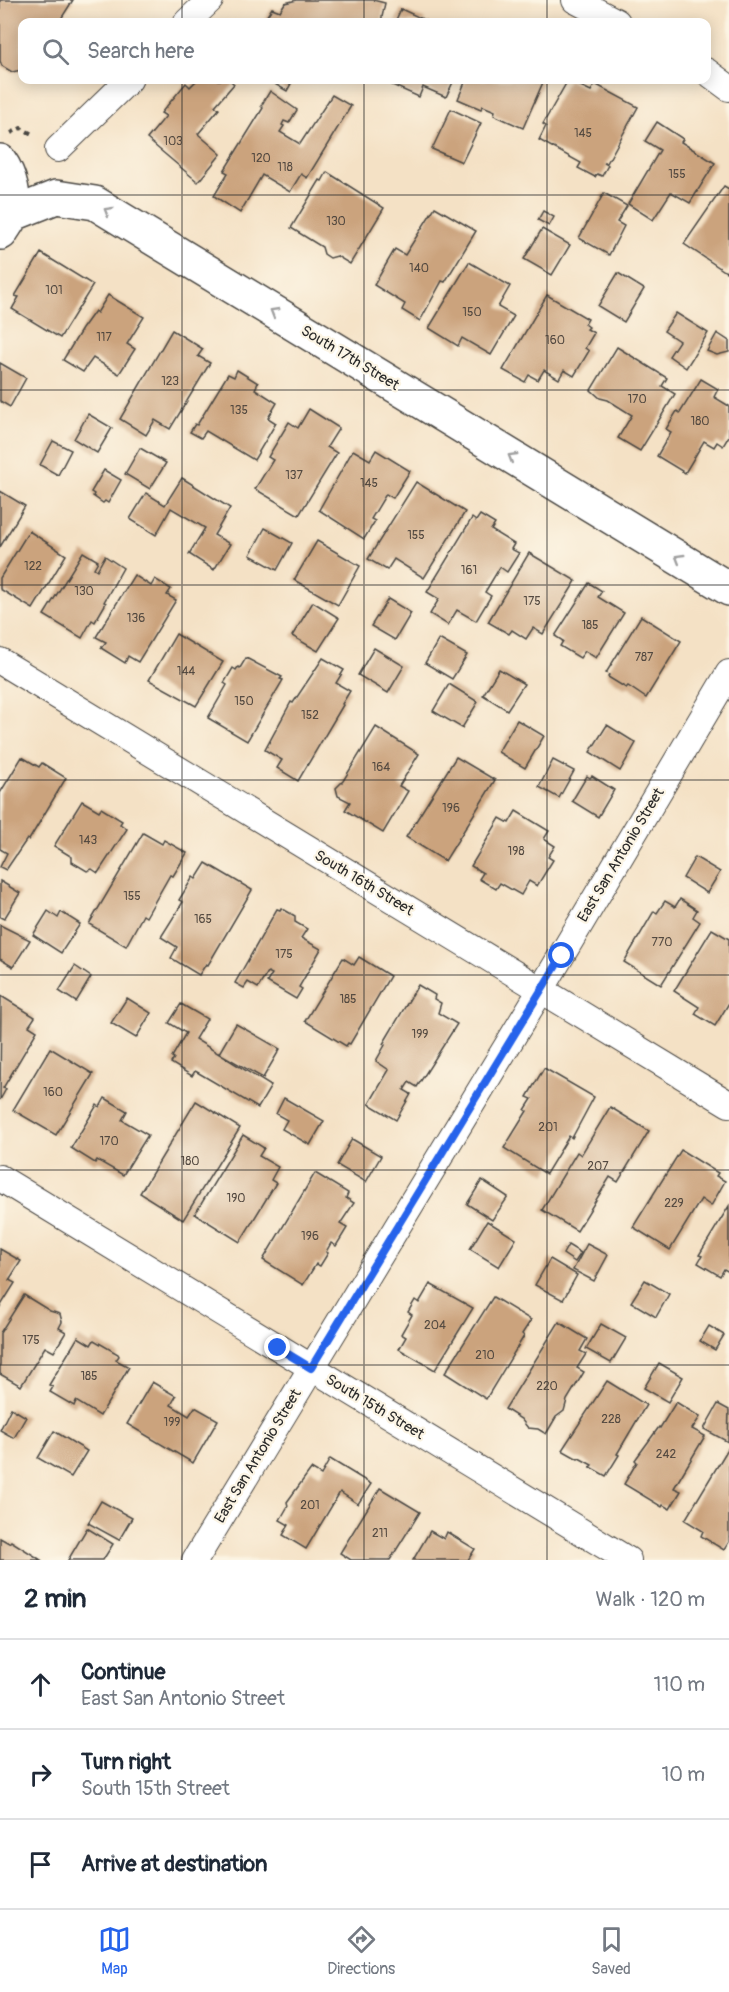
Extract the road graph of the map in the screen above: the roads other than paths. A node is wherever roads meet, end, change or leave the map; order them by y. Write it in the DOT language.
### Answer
graph roads {
  1 [pos="210,0"];
  2 [pos="575,0"];
  3 [pos="191,18"];
  4 [pos="609,18"];
  5 [pos="711,75"];
  6 [pos="125,84"];
  7 [pos="729,88"];
  8 [pos="58,149"];
  9 [pos="0,161"];
  10 [pos="6,225"];
  11 [pos="729,589"];
  12 [pos="0,661"];
  13 [pos="729,673"];
  14 [pos="542,990"];
  15 [pos="729,1104"];
  16 [pos="0,1178"];
  17 [pos="311,1368"];
  18 [pos="195,1560"];
  19 [pos="628,1560"];
  1 -- 3 [label="street"];
  2 -- 4 [label="street"];
  5 -- 7 [label="street"];
  6 -- 8 [label="street"];
  9 -- 10 [label="street, South 17th Street"];
  11 -- 10 [label="street, South 17th Street, one-way"];
  12 -- 14 [label="street, South 16th Street"];
  13 -- 14 [label="street, East San Antonio Street"];
  14 -- 15 [label="street, South 16th Street"];
  14 -- 17 [label="street, East San Antonio Street"];
  16 -- 17 [label="street, South 15th Street"];
  17 -- 18 [label="street, East San Antonio Street"];
  17 -- 19 [label="street, South 15th Street"];
}
